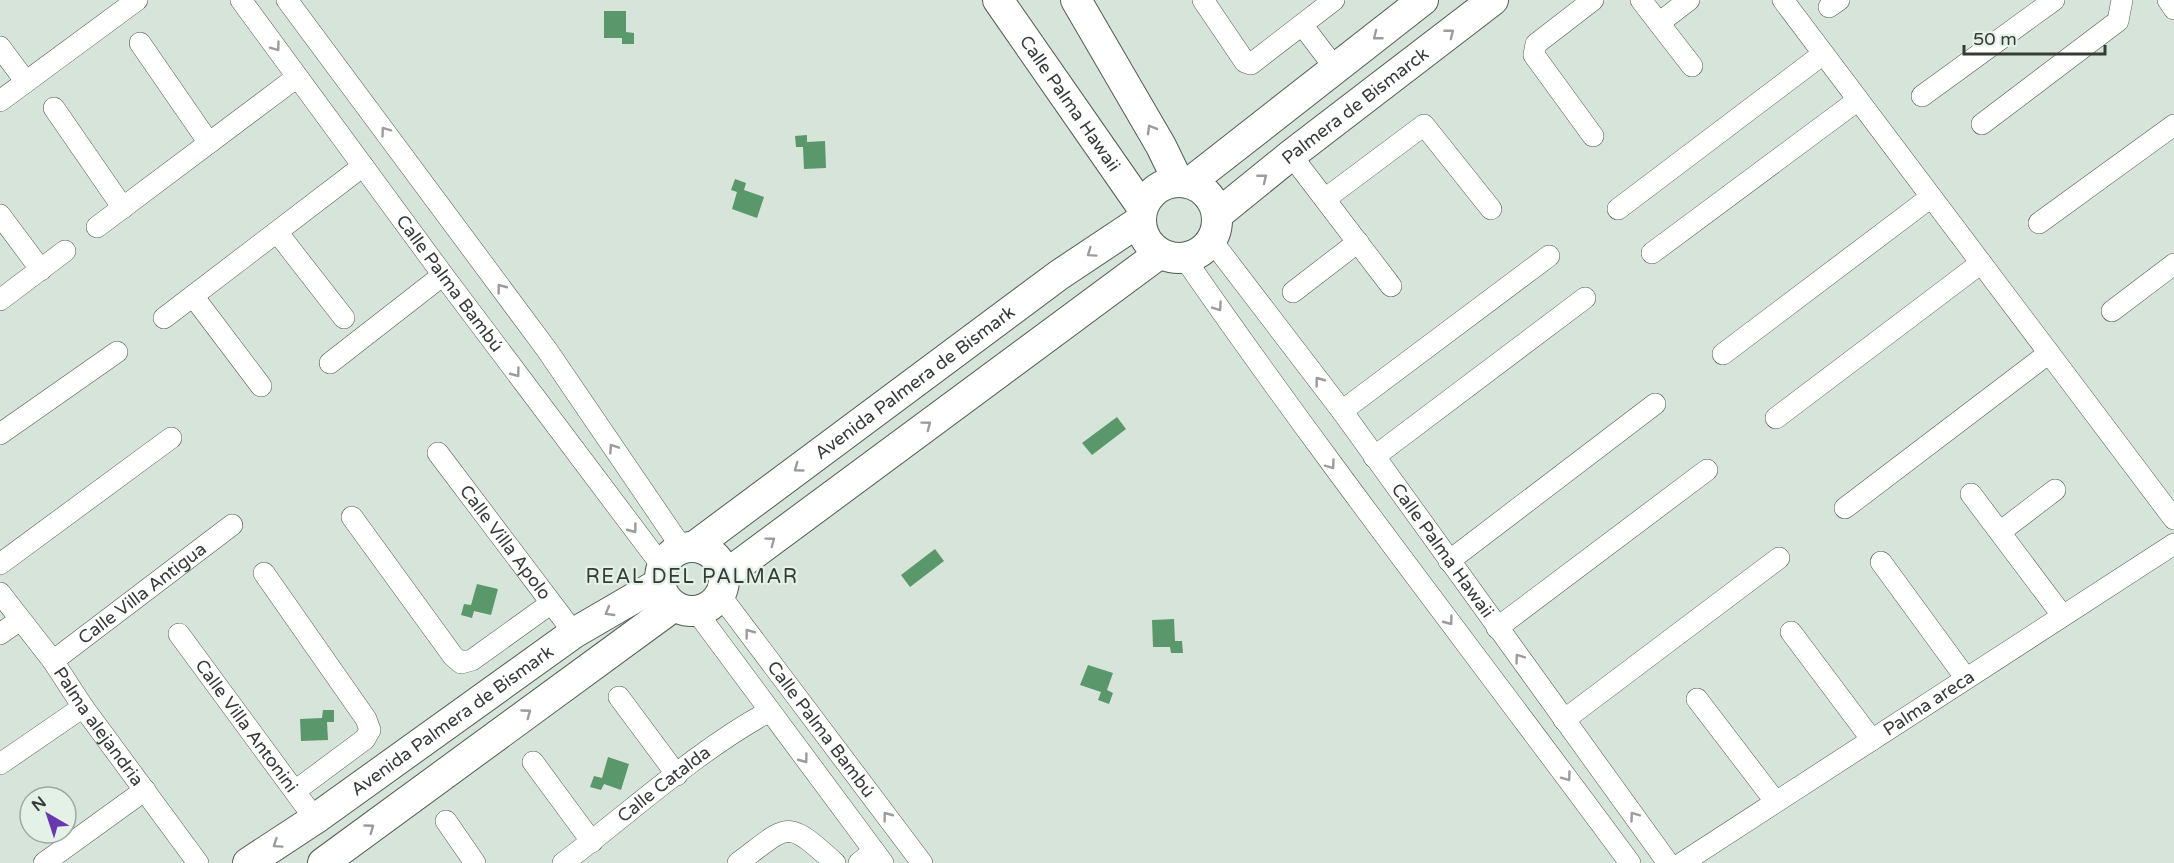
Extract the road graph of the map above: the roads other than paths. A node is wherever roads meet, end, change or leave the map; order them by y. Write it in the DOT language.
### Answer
graph roads {
  1 [pos="137,0"];
  2 [pos="241,0"];
  3 [pos="286,0"];
  4 [pos="998,0"];
  5 [pos="1203,0"];
  6 [pos="1334,0"];
  7 [pos="1423,0"];
  8 [pos="1493,0"];
  9 [pos="1593,0"];
  10 [pos="1641,0"];
  11 [pos="1689,0"];
  12 [pos="1783,0"];
  13 [pos="2054,0"];
  14 [pos="2122,0"];
  15 [pos="2168,0"];
  16 [pos="1078,1"];
  17 [pos="112,7"];
  18 [pos="2174,9"];
  19 [pos="1659,23"];
  20 [pos="1304,26"];
  21 [pos="140,43"];
  22 [pos="0,46"];
  23 [pos="1823,54"];
  24 [pos="1692,66"];
  25 [pos="1335,68"];
  26 [pos="297,77"];
  27 [pos="26,82"];
  28 [pos="1922,96"];
  29 [pos="1858,100"];
  30 [pos="0,101"];
  31 [pos="54,108"];
  32 [pos="1982,124"];
  33 [pos="2174,125"];
  34 [pos="1593,136"];
  35 [pos="209,143"];
  36 [pos="1291,155"];
  37 [pos="363,166"];
  38 [pos="1184,182"];
  39 [pos="1931,197"];
  40 [pos="1325,199"];
  41 [pos="123,208"];
  42 [pos="1491,209"];
  43 [pos="1618,209"];
  44 [pos="1141,214"];
  45 [pos="0,215"];
  46 [pos="2039,223"];
  47 [pos="97,227"];
  48 [pos="1214,228"];
  49 [pos="277,232"];
  50 [pos="1358,242"];
  51 [pos="65,251"];
  52 [pos="1653,253"];
  53 [pos="1172,256"];
  54 [pos="1549,256"];
  55 [pos="1982,263"];
  56 [pos="2174,264"];
  57 [pos="40,270"];
  58 [pos="443,275"];
  59 [pos="1391,285"];
  60 [pos="1293,292"];
  61 [pos="193,296"];
  62 [pos="1585,298"];
  63 [pos="0,300"];
  64 [pos="2112,311"];
  65 [pos="164,318"];
  66 [pos="344,318"];
  67 [pos="117,352"];
  68 [pos="2049,353"];
  69 [pos="1723,354"];
  70 [pos="330,363"];
  71 [pos="261,386"];
  72 [pos="1655,404"];
  73 [pos="1341,411"];
  74 [pos="1776,418"];
  75 [pos="0,434"];
  76 [pos="171,438"];
  77 [pos="438,453"];
  78 [pos="1374,457"];
  79 [pos="1707,470"];
  80 [pos="2055,490"];
  81 [pos="1971,494"];
  82 [pos="1845,508"];
  83 [pos="352,517"];
  84 [pos="2174,519"];
  85 [pos="232,525"];
  86 [pos="2000,532"];
  87 [pos="2174,544"];
  88 [pos="1779,558"];
  89 [pos="1449,561"];
  90 [pos="1881,562"];
  91 [pos="0,564"];
  92 [pos="264,573"];
  93 [pos="689,579"];
  94 [pos="0,592"];
  95 [pos="550,604"];
  96 [pos="2062,615"];
  97 [pos="20,620"];
  98 [pos="1497,628"];
  99 [pos="1791,632"];
  100 [pos="573,633"];
  101 [pos="0,634"];
  102 [pos="179,634"];
  103 [pos="53,661"];
  104 [pos="1965,677"];
  105 [pos="619,698"];
  106 [pos="1697,699"];
  107 [pos="83,706"];
  108 [pos="768,712"];
  109 [pos="1564,720"];
  110 [pos="1872,740"];
  111 [pos="533,762"];
  112 [pos="0,764"];
  113 [pos="677,775"];
  114 [pos="145,790"];
  115 [pos="295,791"];
  116 [pos="1775,801"];
  117 [pos="315,819"];
  118 [pos="446,821"];
  119 [pos="592,842"];
  120 [pos="872,859"];
  121 [pos="44,863"];
  122 [pos="198,863"];
  123 [pos="248,863"];
  124 [pos="323,863"];
  125 [pos="475,863"];
  126 [pos="563,863"];
  127 [pos="738,863"];
  128 [pos="835,863"];
  129 [pos="922,863"];
  130 [pos="1630,863"];
  131 [pos="1668,863"];
  132 [pos="1682,863"];
  1 -- 17 [label="street"];
  2 -- 26 [label="street, Calle Palma Bambú, one-way"];
  93 -- 3 [label="street, Calle Palma Bambú, one-way"];
  4 -- 44 [label="street, Calle Palma Hawaii"];
  5 -- 20 [label="street"];
  6 -- 20 [label="street"];
  7 -- 25 [label="street, one-way"];
  36 -- 8 [label="street, Palmera de Bismarck, one-way"];
  9 -- 34 [label="street"];
  10 -- 19 [label="street"];
  11 -- 19 [label="street"];
  12 -- 23 [label="street"];
  13 -- 28 [label="street"];
  14 -- 32 [label="street"];
  15 -- 18 [label="street"];
  38 -- 16 [label="street, one-way"];
  17 -- 27 [label="street"];
  19 -- 24 [label="street"];
  20 -- 25 [label="street"];
  21 -- 35 [label="street"];
  22 -- 27 [label="street"];
  23 -- 29 [label="street"];
  23 -- 43 [label="street"];
  25 -- 38 [label="street"];
  26 -- 35 [label="street"];
  26 -- 37 [label="street, Calle Palma Bambú"];
  27 -- 30 [label="street"];
  29 -- 39 [label="street"];
  29 -- 52 [label="street"];
  31 -- 41 [label="street"];
  33 -- 46 [label="street"];
  35 -- 41 [label="street"];
  36 -- 40 [label="street"];
  48 -- 36 [label="street, Palmera de Bismarck, one-way"];
  37 -- 49 [label="street"];
  37 -- 58 [label="street, Calle Palma Bambú"];
  38 -- 44 [label="street"];
  38 -- 48 [label="street"];
  39 -- 55 [label="street"];
  39 -- 69 [label="street"];
  40 -- 42 [label="street"];
  40 -- 50 [label="street"];
  41 -- 47 [label="street"];
  44 -- 53 [label="street"];
  44 -- 93 [label="street, Avenida Palmera de Bismark, one-way"];
  45 -- 57 [label="street"];
  48 -- 53 [label="street"];
  73 -- 48 [label="street, Calle Palma Hawaii, one-way"];
  49 -- 61 [label="street"];
  49 -- 66 [label="street"];
  50 -- 59 [label="street"];
  50 -- 60 [label="street"];
  51 -- 57 [label="street"];
  93 -- 53 [label="street, Avenida Palmera de Bismark, one-way"];
  53 -- 130 [label="street, Calle Palma Hawaii, one-way"];
  54 -- 73 [label="street"];
  55 -- 68 [label="street"];
  55 -- 74 [label="street"];
  56 -- 64 [label="street"];
  57 -- 63 [label="street"];
  58 -- 70 [label="street"];
  58 -- 93 [label="street, Calle Palma Bambú, one-way"];
  61 -- 65 [label="street"];
  61 -- 71 [label="street"];
  62 -- 78 [label="street"];
  67 -- 75 [label="street"];
  68 -- 82 [label="street"];
  68 -- 84 [label="street"];
  72 -- 89 [label="street"];
  73 -- 78 [label="street, Calle Palma Hawaii"];
  76 -- 91 [label="street"];
  77 -- 95 [label="street, Calle Villa Apolo"];
  78 -- 89 [label="street, Calle Palma Hawaii"];
  79 -- 98 [label="street"];
  80 -- 86 [label="street"];
  81 -- 86 [label="street"];
  83 -- 95 [label="street"];
  85 -- 103 [label="street, Calle Villa Antigua"];
  86 -- 96 [label="street"];
  87 -- 96 [label="street, Palma areca"];
  88 -- 109 [label="street"];
  89 -- 98 [label="street, Calle Palma Hawaii"];
  90 -- 104 [label="street"];
  92 -- 115 [label="street"];
  93 -- 100 [label="street, Avenida Palmera de Bismark, one-way"];
  93 -- 108 [label="street, Calle Palma Bambú"];
  124 -- 93 [label="street, Avenida Palmera de Bismark, one-way"];
  129 -- 93 [label="street, Calle Palma Bambú, one-way"];
  94 -- 97 [label="street, Palma alejandria"];
  95 -- 100 [label="street, Calle Villa Apolo"];
  96 -- 104 [label="street, Palma areca"];
  97 -- 101 [label="street"];
  97 -- 103 [label="street, Palma alejandria"];
  109 -- 98 [label="street, Calle Palma Hawaii, one-way"];
  99 -- 110 [label="street"];
  100 -- 117 [label="street, Avenida Palmera de Bismark"];
  102 -- 115 [label="street, Calle Villa Antonini"];
  103 -- 107 [label="street, Palma alejandria"];
  104 -- 110 [label="street, Palma areca"];
  105 -- 113 [label="street"];
  106 -- 116 [label="street"];
  107 -- 112 [label="street"];
  107 -- 114 [label="street, Palma alejandria"];
  108 -- 113 [label="street, Calle Catalda"];
  108 -- 120 [label="street, Calle Palma Bambú, one-way"];
  131 -- 109 [label="street, Calle Palma Hawaii, one-way"];
  110 -- 116 [label="street, Palma areca"];
  111 -- 119 [label="street"];
  113 -- 119 [label="street, Calle Catalda"];
  114 -- 121 [label="street"];
  114 -- 122 [label="street, Palma alejandria"];
  115 -- 117 [label="street, Calle Villa Antonini"];
  116 -- 132 [label="street, Palma areca"];
  117 -- 123 [label="street, Avenida Palmera de Bismark, one-way"];
  118 -- 125 [label="street"];
  119 -- 126 [label="street, Calle Catalda"];
  127 -- 128 [label="street"];
}
